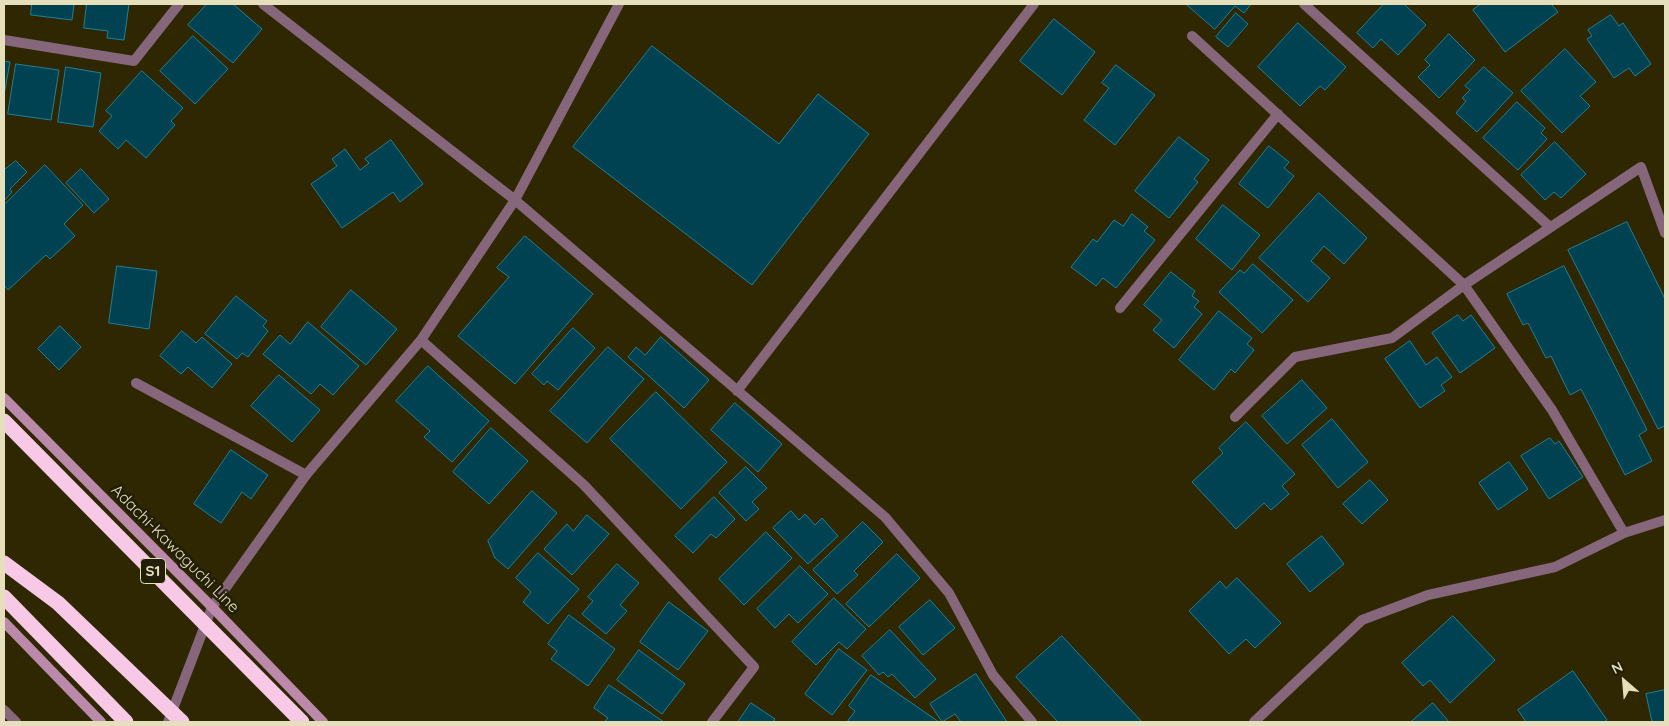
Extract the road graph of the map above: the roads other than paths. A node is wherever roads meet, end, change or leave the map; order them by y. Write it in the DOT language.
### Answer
graph roads {
  1 [pos="179,4"];
  2 [pos="263,4"];
  3 [pos="619,4"];
  4 [pos="1034,4"];
  5 [pos="1304,4"];
  6 [pos="1192,36"];
  7 [pos="4,40"];
  8 [pos="1278,114"];
  9 [pos="515,200"];
  10 [pos="1550,227"];
  11 [pos="1665,233"];
  12 [pos="1464,285"];
  13 [pos="1120,308"];
  14 [pos="421,340"];
  15 [pos="136,383"];
  16 [pos="737,391"];
  17 [pos="4,398"];
  18 [pos="1235,417"];
  19 [pos="4,421"];
  20 [pos="306,475"];
  21 [pos="1665,520"];
  22 [pos="1624,532"];
  23 [pos="4,563"];
  24 [pos="4,597"];
  25 [pos="212,607"];
  26 [pos="4,622"];
  27 [pos="4,710"];
  28 [pos="16,722"];
  29 [pos="101,722"];
  30 [pos="126,722"];
  31 [pos="168,722"];
  32 [pos="182,722"];
  33 [pos="302,722"];
  34 [pos="323,722"];
  35 [pos="712,722"];
  36 [pos="1032,722"];
  37 [pos="1254,722"];
  1 -- 7 [label="street"];
  2 -- 9 [label="street"];
  3 -- 9 [label="street"];
  4 -- 16 [label="street"];
  5 -- 10 [label="street"];
  6 -- 8 [label="street"];
  8 -- 12 [label="street"];
  8 -- 13 [label="street"];
  9 -- 14 [label="street"];
  9 -- 16 [label="street"];
  10 -- 11 [label="street"];
  10 -- 12 [label="street"];
  12 -- 18 [label="street"];
  12 -- 22 [label="street"];
  14 -- 20 [label="street"];
  14 -- 35 [label="street"];
  15 -- 20 [label="street"];
  16 -- 36 [label="street"];
  17 -- 25 [label="main road, Adachi-Kawaguchi Line"];
  19 -- 33 [label="highway, S1, bridge"];
  20 -- 25 [label="street"];
  21 -- 22 [label="street"];
  22 -- 37 [label="street"];
  23 -- 32 [label="highway, bridge"];
  24 -- 30 [label="highway"];
  25 -- 31 [label="street"];
  25 -- 34 [label="main road, Adachi-Kawaguchi Line"];
  26 -- 29 [label="main road"];
  27 -- 28 [label="street"];
}
